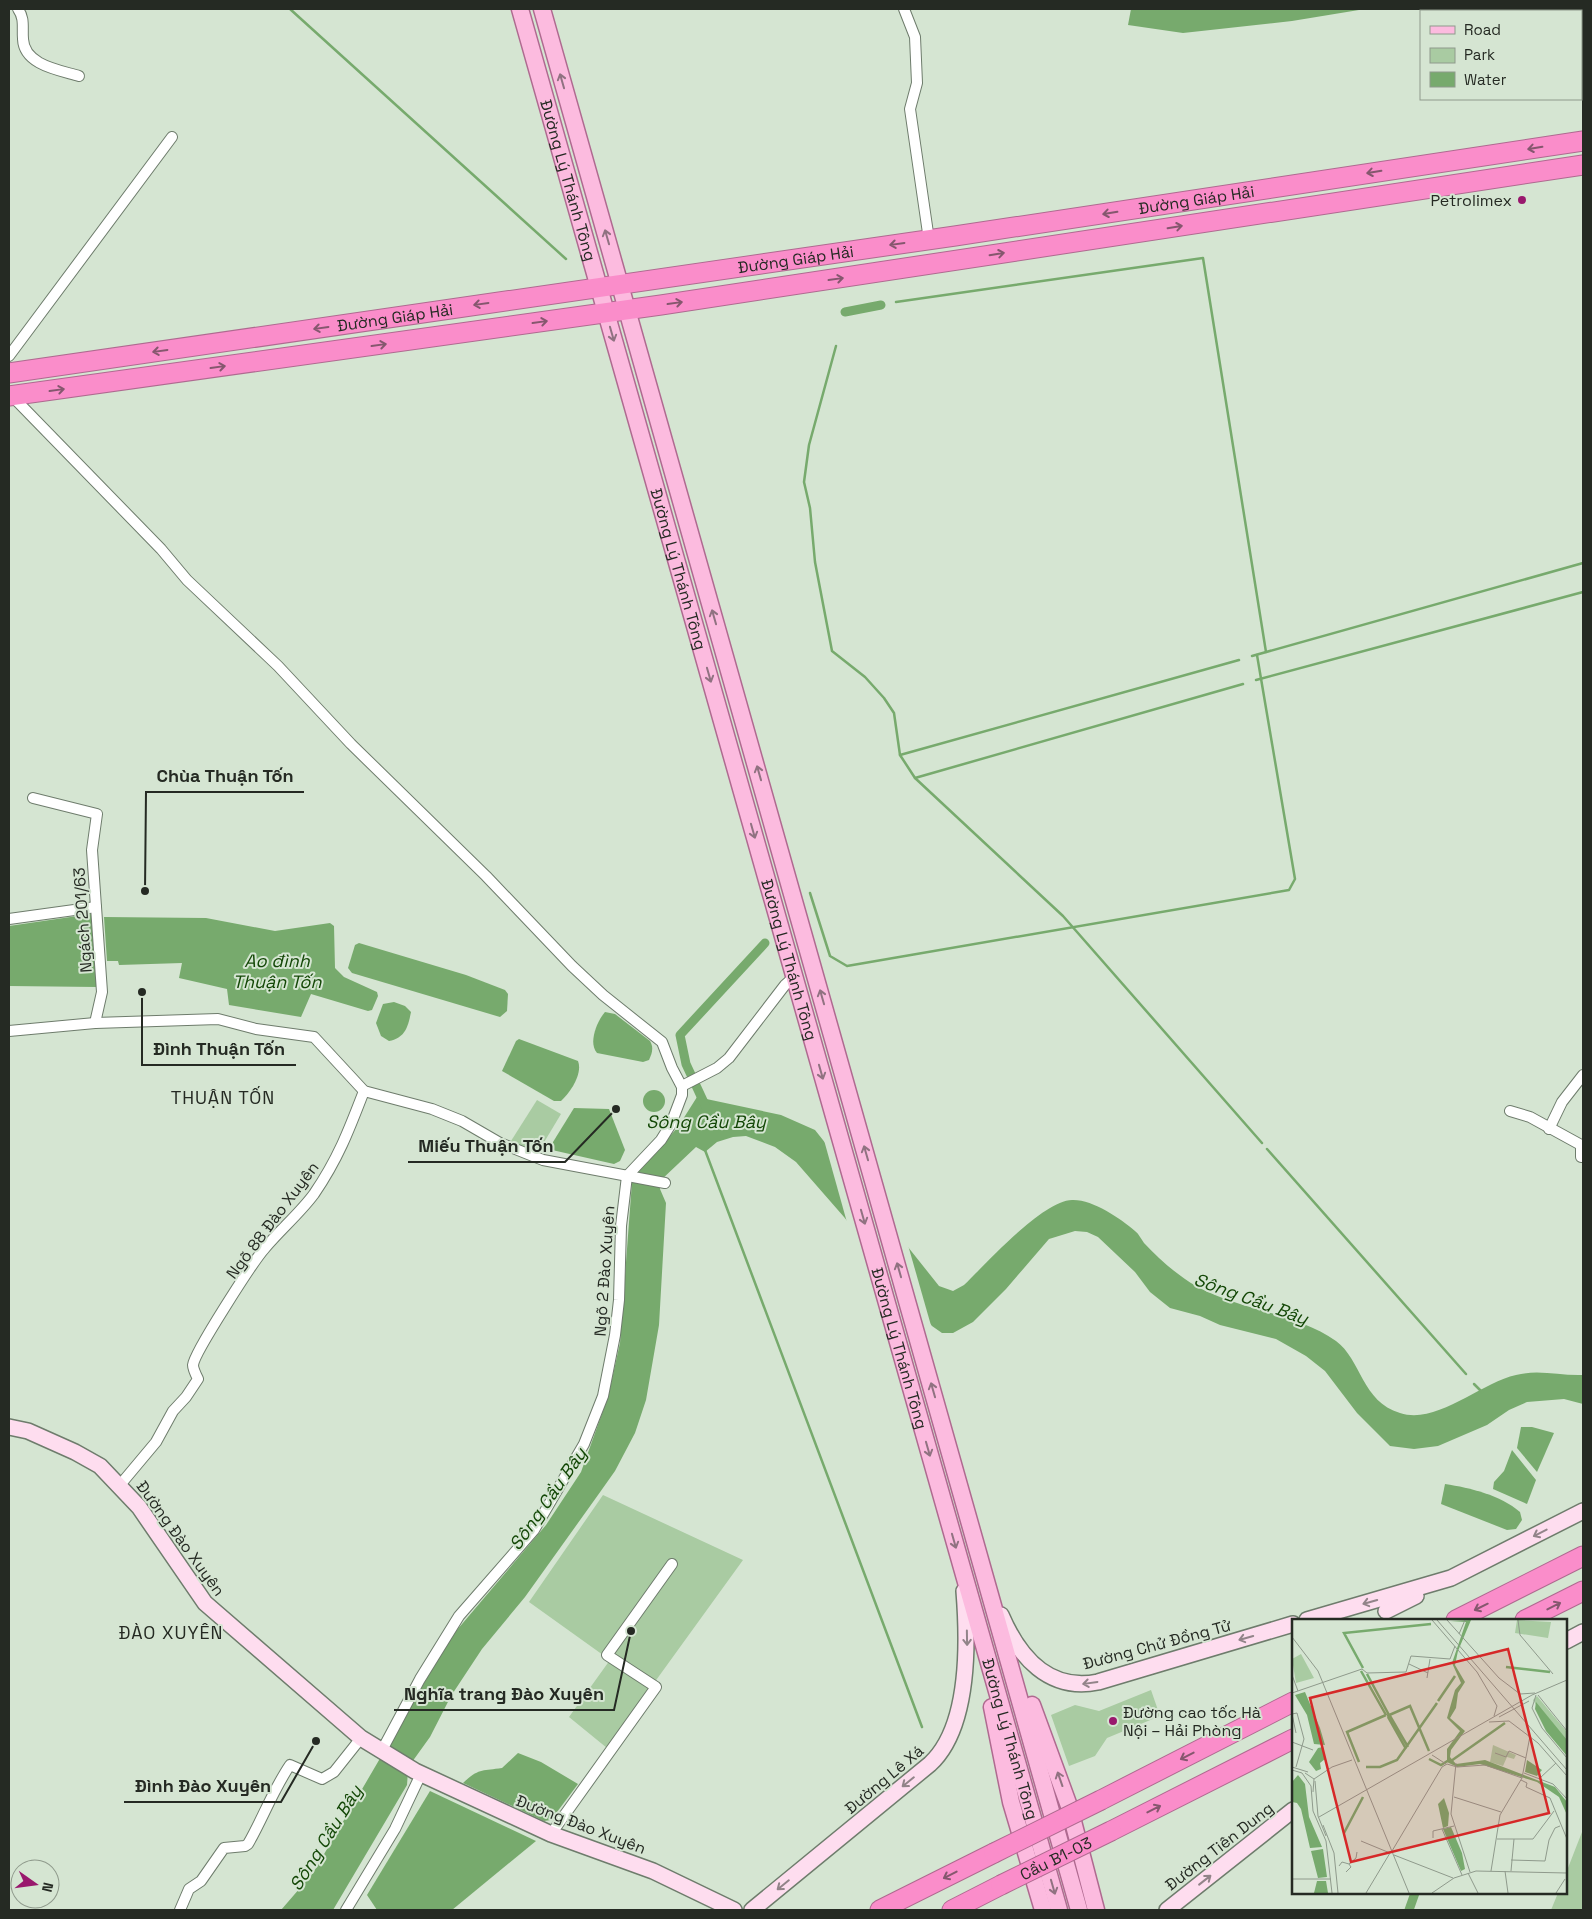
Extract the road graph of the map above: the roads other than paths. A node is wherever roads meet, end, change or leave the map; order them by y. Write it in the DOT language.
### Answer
graph roads {
  1 [pos="18,9"];
  2 [pos="520,9"];
  3 [pos="542,9"];
  4 [pos="904,9"];
  5 [pos="79,76"];
  6 [pos="172,138"];
  7 [pos="1583,141"];
  8 [pos="1583,165"];
  9 [pos="955,236"];
  10 [pos="929,240"];
  11 [pos="958,260"];
  12 [pos="620,284"];
  13 [pos="599,287"];
  14 [pos="627,309"];
  15 [pos="606,312"];
  16 [pos="9,356"];
  17 [pos="9,373"];
  18 [pos="10,396"];
  19 [pos="33,798"];
  20 [pos="96,907"];
  21 [pos="9,919"];
  22 [pos="808,947"];
  23 [pos="788,953"];
  24 [pos="794,976"];
  25 [pos="95,1023"];
  26 [pos="9,1031"];
  27 [pos="1583,1075"];
  28 [pos="685,1084"];
  29 [pos="364,1091"];
  30 [pos="1510,1111"];
  31 [pos="1549,1129"];
  32 [pos="1583,1157"];
  33 [pos="630,1177"];
  34 [pos="665,1183"];
  35 [pos="9,1427"];
  36 [pos="120,1485"];
  37 [pos="961,1487"];
  38 [pos="941,1494"];
  39 [pos="1583,1511"];
  40 [pos="1583,1556"];
  41 [pos="672,1564"];
  42 [pos="963,1572"];
  43 [pos="1451,1578"];
  44 [pos="990,1588"];
  45 [pos="1583,1591"];
  46 [pos="1386,1611"];
  47 [pos="1310,1619"];
  48 [pos="1458,1619"];
  49 [pos="1527,1619"];
  50 [pos="1292,1624"];
  51 [pos="1583,1632"];
  52 [pos="1567,1640"];
  53 [pos="1012,1668"];
  54 [pos="992,1672"];
  55 [pos="1292,1703"];
  56 [pos="362,1738"];
  57 [pos="1292,1740"];
  58 [pos="381,1752"];
  59 [pos="418,1773"];
  60 [pos="1292,1811"];
  61 [pos="551,1834"];
  62 [pos="180,1910"];
  63 [pos="346,1910"];
  64 [pos="734,1910"];
  65 [pos="752,1910"];
  66 [pos="880,1910"];
  67 [pos="952,1910"];
  68 [pos="1043,1910"];
  69 [pos="1059,1910"];
  70 [pos="1079,1910"];
  71 [pos="1096,1910"];
  72 [pos="1166,1910"];
  1 -- 5 [label="street"];
  2 -- 13 [label="main road, Đường Lý Thánh Tông"];
  12 -- 3 [label="main road, Đường Lý Thánh Tông, one-way"];
  4 -- 10 [label="street"];
  6 -- 16 [label="street"];
  7 -- 9 [label="highway, Đường Giáp Hải, one-way"];
  11 -- 8 [label="highway, Đường Giáp Hải, one-way"];
  9 -- 10 [label="highway, Đường Giáp Hải"];
  9 -- 11 [label="highway"];
  10 -- 12 [label="highway, Đường Giáp Hải, one-way"];
  14 -- 11 [label="highway, Đường Giáp Hải, one-way"];
  12 -- 13 [label="highway, Đường Giáp Hải"];
  12 -- 14 [label="main road, Đường Lý Thánh Tông"];
  13 -- 15 [label="main road, Đường Lý Thánh Tông"];
  13 -- 17 [label="highway, Đường Giáp Hải, one-way"];
  14 -- 15 [label="highway, Đường Giáp Hải"];
  22 -- 14 [label="main road, Đường Lý Thánh Tông, one-way"];
  18 -- 15 [label="highway, Đường Giáp Hải, one-way"];
  15 -- 23 [label="main road, Đường Lý Thánh Tông, one-way"];
  18 -- 28 [label="street"];
  19 -- 20 [label="street, Ngách 201/63"];
  20 -- 21 [label="street"];
  20 -- 25 [label="street, Ngách 201/63"];
  22 -- 23 [label="main road"];
  37 -- 22 [label="main road, Đường Lý Thánh Tông, one-way"];
  23 -- 24 [label="main road, Đường Lý Thánh Tông"];
  24 -- 28 [label="street"];
  24 -- 38 [label="main road, Đường Lý Thánh Tông, one-way"];
  25 -- 26 [label="street"];
  25 -- 29 [label="street"];
  27 -- 31 [label="street"];
  28 -- 33 [label="street"];
  29 -- 33 [label="street"];
  29 -- 36 [label="street, Ngõ 88 Đào Xuyên"];
  30 -- 31 [label="street"];
  31 -- 32 [label="street"];
  33 -- 34 [label="street"];
  33 -- 58 [label="street, Ngõ 2 Đào Xuyên"];
  35 -- 36 [label="main road, Đường Đào Xuyên"];
  36 -- 56 [label="main road, Đường Đào Xuyên"];
  37 -- 38 [label="main road"];
  37 -- 44 [label="main road, Đường Lý Thánh Tông"];
  38 -- 42 [label="main road, Đường Lý Thánh Tông, one-way"];
  39 -- 43 [label="main road, one-way"];
  40 -- 48 [label="highway, one-way"];
  41 -- 61 [label="street"];
  42 -- 54 [label="main road, Đường Lý Thánh Tông"];
  42 -- 65 [label="main road, Đường Lê Xá, one-way"];
  43 -- 46 [label="main road"];
  43 -- 47 [label="main road, one-way"];
  50 -- 44 [label="main road, Đường Chử Đồng Tử, one-way"];
  44 -- 53 [label="main road, Đường Lý Thánh Tông"];
  49 -- 45 [label="highway, one-way"];
  51 -- 52 [label="main road"];
  53 -- 70 [label="main road, Đường Lý Thánh Tông"];
  71 -- 53 [label="main road, one-way"];
  54 -- 68 [label="main road"];
  54 -- 69 [label="main road, Đường Lý Thánh Tông, one-way"];
  55 -- 66 [label="highway, Cầu B1-03, one-way, bridge"];
  56 -- 58 [label="main road, Đường Đào Xuyên"];
  56 -- 62 [label="street"];
  67 -- 57 [label="highway, Cầu B1-03, one-way, bridge"];
  58 -- 59 [label="main road, Đường Đào Xuyên"];
  59 -- 61 [label="main road, Đường Đào Xuyên"];
  59 -- 63 [label="street"];
  72 -- 60 [label="main road, Đường Tiên Dung, one-way"];
  61 -- 64 [label="main road, Đường Đào Xuyên"];
}
